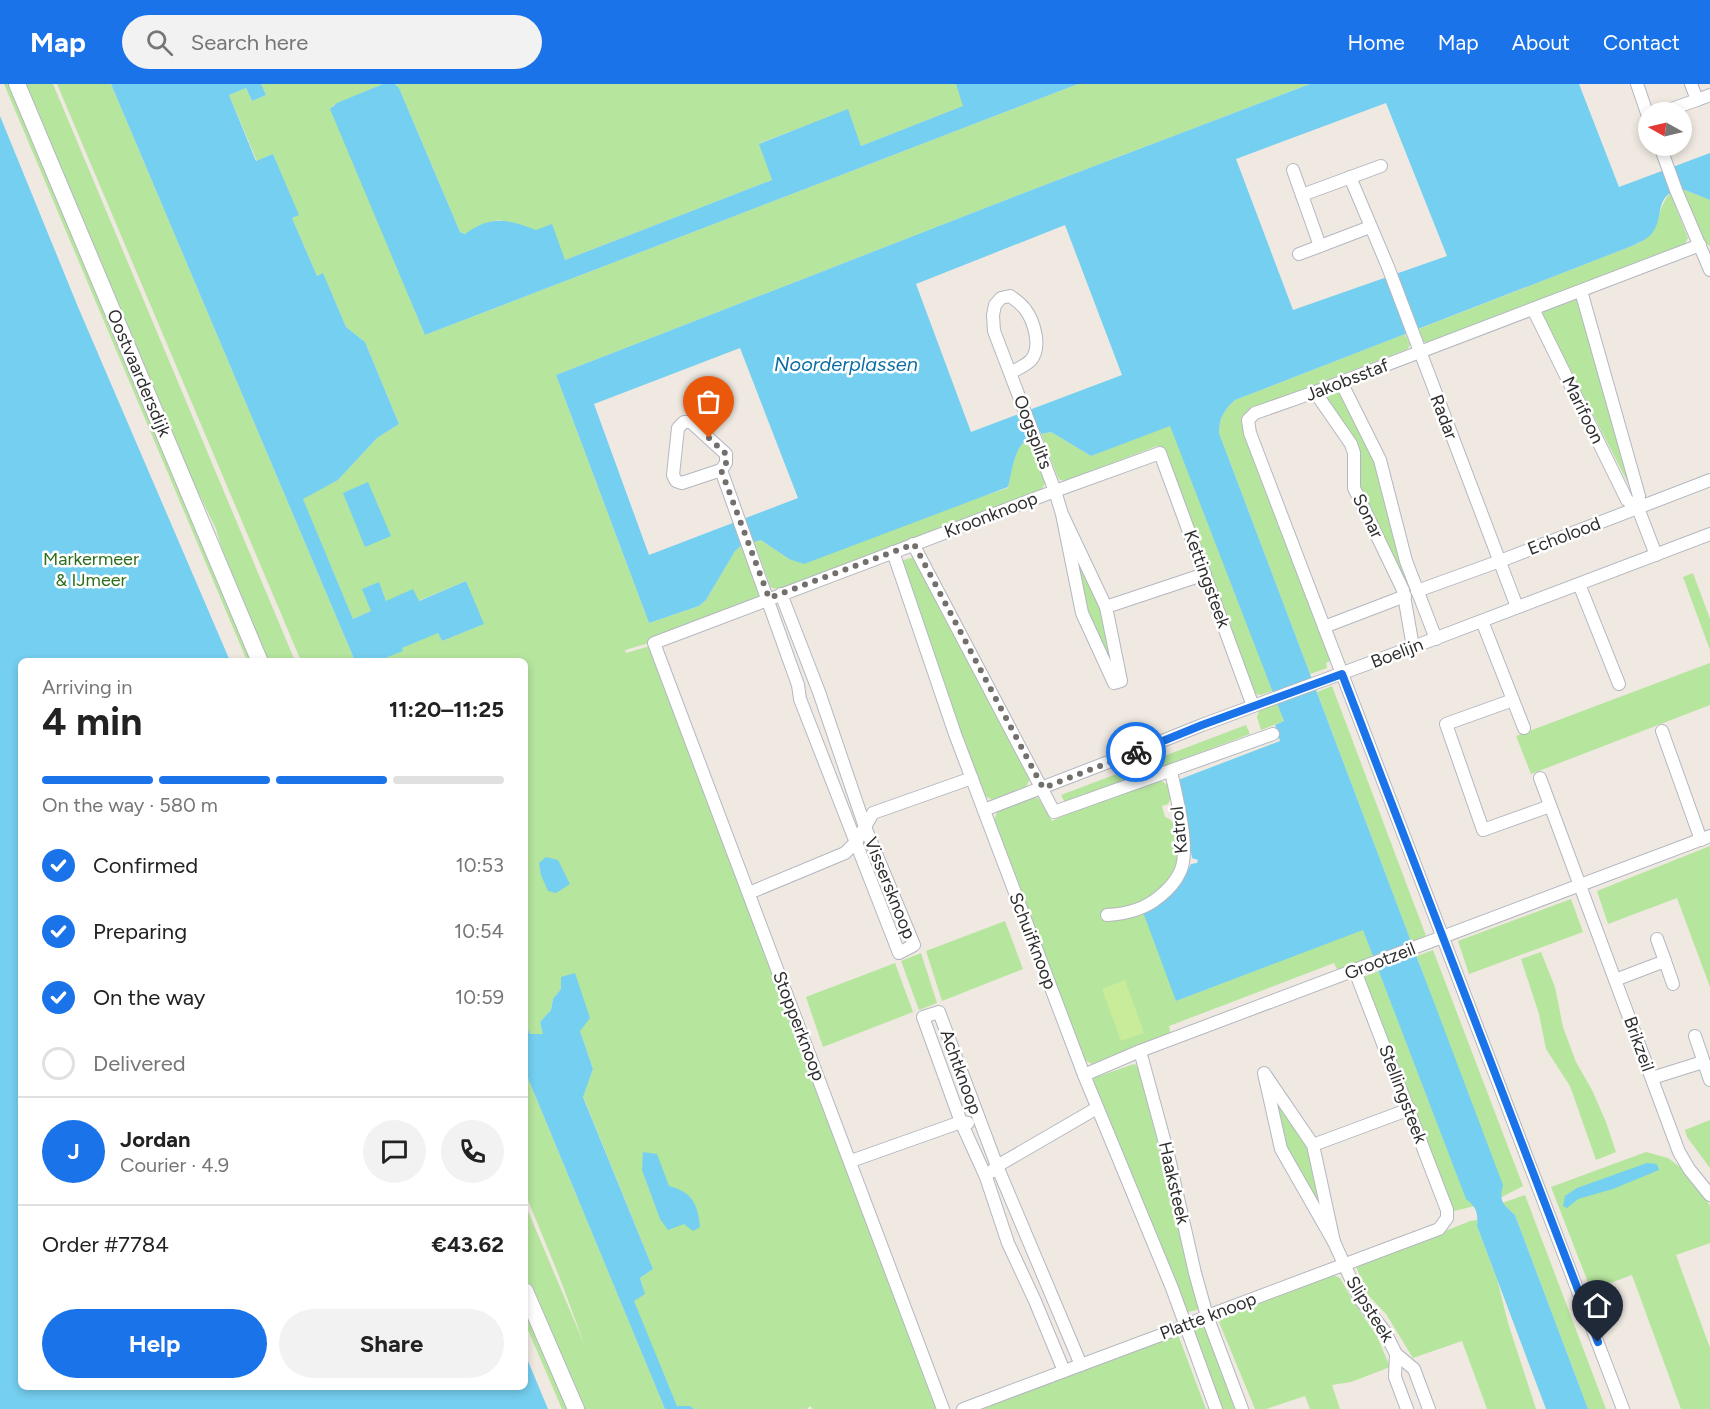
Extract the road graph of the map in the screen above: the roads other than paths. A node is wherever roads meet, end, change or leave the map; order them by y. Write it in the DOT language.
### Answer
graph roads {
  1 [pos="17,84"];
  2 [pos="1636,84"];
  3 [pos="1691,84"];
  4 [pos="1710,95"];
  5 [pos="1697,100"];
  6 [pos="1643,102"];
  7 [pos="1691,102"];
  8 [pos="1664,156"];
  9 [pos="1381,166"];
  10 [pos="1293,170"];
  11 [pos="1350,177"];
  12 [pos="1302,195"];
  13 [pos="1370,227"];
  14 [pos="1700,245"];
  15 [pos="1320,246"];
  16 [pos="1299,255"];
  17 [pos="1710,270"];
  18 [pos="1581,291"];
  19 [pos="1533,309"];
  20 [pos="1419,352"];
  21 [pos="1010,373"];
  22 [pos="1341,382"];
  23 [pos="1315,392"];
  24 [pos="1160,453"];
  25 [pos="721,470"];
  26 [pos="1710,480"];
  27 [pos="1055,491"];
  28 [pos="1638,507"];
  29 [pos="1062,514"];
  30 [pos="1710,534"];
  31 [pos="914,544"];
  32 [pos="893,552"];
  33 [pos="1656,555"];
  34 [pos="1500,561"];
  35 [pos="1205,574"];
  36 [pos="1579,584"];
  37 [pos="1417,591"];
  38 [pos="781,594"];
  39 [pos="1404,596"];
  40 [pos="769,598"];
  41 [pos="1517,607"];
  42 [pos="1106,608"];
  43 [pos="1482,621"];
  44 [pos="1324,627"];
  45 [pos="1436,639"];
  46 [pos="654,642"];
  47 [pos="1413,647"];
  48 [pos="258,658"];
  49 [pos="1342,674"];
  50 [pos="1619,684"];
  51 [pos="1513,700"];
  52 [pos="1259,704"];
  53 [pos="1524,729"];
  54 [pos="1662,730"];
  55 [pos="1273,734"];
  56 [pos="1171,771"];
  57 [pos="972,778"];
  58 [pos="1540,778"];
  59 [pos="1043,788"];
  60 [pos="1550,806"];
  61 [pos="984,810"];
  62 [pos="865,827"];
  63 [pos="1706,838"];
  64 [pos="856,842"];
  65 [pos="1580,886"];
  66 [pos="749,893"];
  67 [pos="1107,915"];
  68 [pos="1443,937"];
  69 [pos="1657,939"];
  70 [pos="1665,961"];
  71 [pos="1361,969"];
  72 [pos="1615,980"];
  73 [pos="1673,984"];
  74 [pos="1695,1036"];
  75 [pos="1140,1051"];
  76 [pos="1703,1062"];
  77 [pos="1083,1075"];
  78 [pos="1652,1078"];
  79 [pos="1710,1080"];
  80 [pos="1097,1108"];
  81 [pos="1410,1109"];
  82 [pos="962,1122"];
  83 [pos="981,1126"];
  84 [pos="1313,1145"];
  85 [pos="851,1161"];
  86 [pos="997,1166"];
  87 [pos="986,1177"];
  88 [pos="1710,1195"];
  89 [pos="1447,1218"];
  90 [pos="1334,1242"];
  91 [pos="1343,1265"];
  92 [pos="528,1298"];
  93 [pos="1207,1316"];
  94 [pos="1185,1326"];
  95 [pos="1396,1354"];
  96 [pos="1080,1365"];
  97 [pos="1064,1371"];
  98 [pos="576,1409"];
  99 [pos="943,1409"];
  100 [pos="963,1409"];
  101 [pos="1216,1409"];
  102 [pos="1242,1409"];
  103 [pos="1407,1409"];
  104 [pos="1429,1409"];
  105 [pos="1623,1409"];
  1 -- 48 [label="main road, Oostvaardersdijk"];
  2 -- 6 [label="street"];
  3 -- 5 [label="street"];
  4 -- 5 [label="street"];
  5 -- 7 [label="street"];
  8 -- 14 [label="street"];
  9 -- 11 [label="street"];
  10 -- 12 [label="street"];
  11 -- 12 [label="street"];
  11 -- 13 [label="street, Radar"];
  12 -- 15 [label="street"];
  13 -- 15 [label="street"];
  13 -- 20 [label="street, Radar"];
  14 -- 17 [label="street"];
  14 -- 18 [label="street, Jakobsstaf"];
  15 -- 16 [label="street"];
  18 -- 19 [label="street, Jakobsstaf"];
  18 -- 28 [label="street, Marifoon"];
  19 -- 20 [label="street, Jakobsstaf"];
  19 -- 28 [label="street, Marifoon"];
  20 -- 22 [label="street, Jakobsstaf"];
  20 -- 34 [label="street, Radar"];
  21 -- 21 [label="street, Oogsplits"];
  21 -- 27 [label="street, Oogsplits"];
  22 -- 23 [label="street, Jakobsstaf"];
  22 -- 37 [label="street, Sonar"];
  23 -- 39 [label="street, Sonar"];
  23 -- 44 [label="street, Jakobsstaf"];
  24 -- 27 [label="street, Kroonknoop"];
  24 -- 35 [label="street, Kettingsteek"];
  25 -- 25 [label="street, Vissersknoop"];
  25 -- 40 [label="street, Vissersknoop"];
  26 -- 28 [label="street, Echolood"];
  27 -- 29 [label="street, Oogsplits"];
  27 -- 31 [label="street, Kroonknoop"];
  28 -- 33 [label="street, Marifoon"];
  28 -- 34 [label="street, Echolood"];
  29 -- 42 [label="street"];
  29 -- 42 [label="street"];
  30 -- 33 [label="street, Boelijn"];
  31 -- 32 [label="street, Kroonknoop"];
  31 -- 59 [label="street"];
  32 -- 38 [label="street, Kroonknoop"];
  32 -- 57 [label="street, Schuifknoop"];
  33 -- 36 [label="street, Boelijn"];
  34 -- 37 [label="street, Echolood"];
  34 -- 41 [label="street, Radar"];
  35 -- 42 [label="street"];
  35 -- 52 [label="street, Kettingsteek"];
  36 -- 41 [label="street, Boelijn"];
  36 -- 50 [label="street"];
  37 -- 45 [label="street, Sonar"];
  38 -- 40 [label="street, Kroonknoop"];
  38 -- 62 [label="street, Vissersknoop"];
  39 -- 44 [label="street"];
  39 -- 47 [label="street, Sonar"];
  40 -- 46 [label="street, Kroonknoop"];
  40 -- 64 [label="street, Vissersknoop"];
  41 -- 43 [label="street, Boelijn"];
  43 -- 45 [label="street, Boelijn"];
  43 -- 51 [label="street"];
  44 -- 49 [label="street, Jakobsstaf"];
  45 -- 47 [label="street, Boelijn"];
  46 -- 66 [label="street, Stopperknoop"];
  47 -- 49 [label="street, Boelijn"];
  49 -- 52 [label="street, Boelijn"];
  49 -- 68 [label="street, Jakobsstaf"];
  51 -- 53 [label="street"];
  51 -- 60 [label="street"];
  52 -- 59 [label="street, Boelijn"];
  54 -- 63 [label="street"];
  55 -- 56 [label="street"];
  56 -- 59 [label="street"];
  56 -- 67 [label="street, Katrol"];
  57 -- 61 [label="street, Schuifknoop"];
  57 -- 62 [label="street"];
  58 -- 60 [label="street, Brikzeil"];
  59 -- 61 [label="street, Boelijn"];
  60 -- 65 [label="street, Brikzeil"];
  61 -- 77 [label="street, Schuifknoop"];
  62 -- 64 [label="street"];
  62 -- 64 [label="street, Vissersknoop"];
  63 -- 65 [label="street, Grootzeil"];
  64 -- 66 [label="street"];
  65 -- 68 [label="street, Grootzeil"];
  65 -- 72 [label="street, Brikzeil"];
  66 -- 85 [label="street, Stopperknoop"];
  68 -- 71 [label="street, Grootzeil"];
  68 -- 105 [label="street, Jakobsstaf"];
  69 -- 70 [label="street"];
  70 -- 72 [label="street"];
  70 -- 73 [label="street"];
  71 -- 75 [label="street, Grootzeil"];
  71 -- 81 [label="street, Stellingsteek"];
  72 -- 78 [label="street, Brikzeil"];
  74 -- 76 [label="street"];
  75 -- 77 [label="street, Grootzeil"];
  75 -- 93 [label="street, Haaksteek"];
  76 -- 78 [label="street"];
  76 -- 79 [label="street"];
  77 -- 80 [label="street, Schuifknoop"];
  78 -- 88 [label="street, Brikzeil"];
  80 -- 86 [label="street"];
  80 -- 94 [label="street, Schuifknoop"];
  81 -- 84 [label="street"];
  81 -- 89 [label="street, Stellingsteek"];
  82 -- 83 [label="street"];
  82 -- 83 [label="street, Achtknoop"];
  82 -- 85 [label="street"];
  82 -- 87 [label="street, Achtknoop"];
  83 -- 86 [label="street, Achtknoop"];
  84 -- 90 [label="street"];
  84 -- 90 [label="street"];
  85 -- 99 [label="street, Stopperknoop"];
  86 -- 87 [label="street"];
  86 -- 96 [label="street, Achtknoop"];
  87 -- 97 [label="street, Achtknoop"];
  89 -- 91 [label="street, Platte knoop"];
  90 -- 91 [label="street, Slipsteek"];
  91 -- 93 [label="street, Platte knoop"];
  91 -- 95 [label="street, Slipsteek"];
  92 -- 98 [label="main road"];
  93 -- 94 [label="street, Platte knoop"];
  93 -- 102 [label="street, Haaksteek"];
  94 -- 96 [label="street, Platte knoop"];
  94 -- 101 [label="street, Schuifknoop"];
  95 -- 103 [label="street, Slipsteek"];
  95 -- 104 [label="street, Slipsteek"];
  96 -- 97 [label="street, Platte knoop"];
  97 -- 100 [label="street, Platte knoop"];
}
